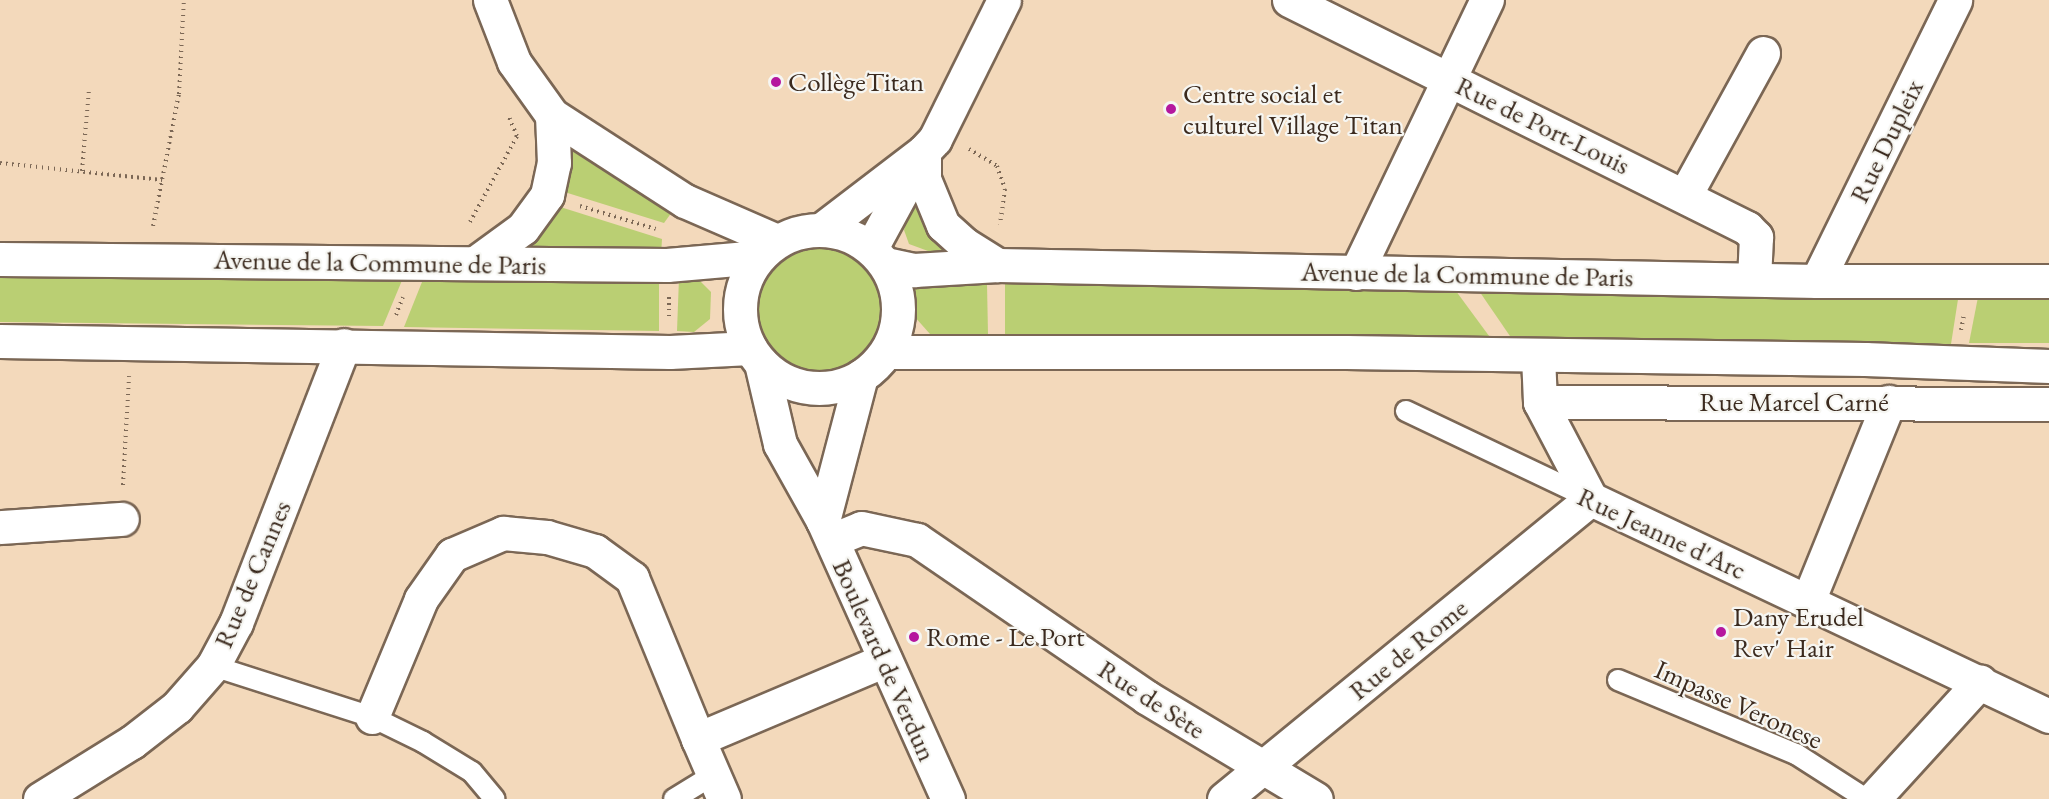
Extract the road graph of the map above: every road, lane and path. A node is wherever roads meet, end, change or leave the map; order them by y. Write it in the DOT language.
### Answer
graph roads {
  1 [pos="184,0"];
  2 [pos="490,0"];
  3 [pos="1004,0"];
  4 [pos="1289,0"];
  5 [pos="1487,0"];
  6 [pos="1955,0"];
  7 [pos="1763,53"];
  8 [pos="1449,78"];
  9 [pos="88,90"];
  10 [pos="552,115"];
  11 [pos="517,136"];
  12 [pos="963,145"];
  13 [pos="924,151"];
  14 [pos="0,163"];
  15 [pos="82,171"];
  16 [pos="162,180"];
  17 [pos="1685,195"];
  18 [pos="572,203"];
  19 [pos="153,226"];
  20 [pos="822,229"];
  21 [pos="999,229"];
  22 [pos="466,230"];
  23 [pos="657,230"];
  24 [pos="768,249"];
  25 [pos="878,256"];
  26 [pos="0,259"];
  27 [pos="475,263"];
  28 [pos="998,265"];
  29 [pos="1356,273"];
  30 [pos="1754,279"];
  31 [pos="1818,281"];
  32 [pos="2049,281"];
  33 [pos="408,287"];
  34 [pos="669,294"];
  35 [pos="1966,305"];
  36 [pos="395,317"];
  37 [pos="669,323"];
  38 [pos="1959,335"];
  39 [pos="0,341"];
  40 [pos="131,342"];
  41 [pos="344,345"];
  42 [pos="886,352"];
  43 [pos="755,355"];
  44 [pos="1538,356"];
  45 [pos="1865,359"];
  46 [pos="2049,366"];
  47 [pos="861,376"];
  48 [pos="1540,402"];
  49 [pos="1877,402"];
  50 [pos="2049,404"];
  51 [pos="1406,411"];
  52 [pos="1591,499"];
  53 [pos="122,519"];
  54 [pos="0,527"];
  55 [pos="828,531"];
  56 [pos="1808,601"];
  57 [pos="885,660"];
  58 [pos="213,666"];
  59 [pos="1618,680"];
  60 [pos="1980,682"];
  61 [pos="2049,716"];
  62 [pos="372,717"];
  63 [pos="698,739"];
  64 [pos="1262,769"];
  65 [pos="718,787"];
  66 [pos="40,799"];
  67 [pos="495,799"];
  68 [pos="674,799"];
  69 [pos="948,799"];
  70 [pos="1224,799"];
  71 [pos="1316,799"];
  72 [pos="1866,799"];
  73 [pos="1873,799"];
  1 -- 16 [label="path"];
  2 -- 10 [label="street"];
  3 -- 13 [label="street"];
  4 -- 8 [label="street, Rue de Port-Louis"];
  5 -- 8 [label="street"];
  6 -- 31 [label="street, Rue Dupleix"];
  7 -- 17 [label="street"];
  8 -- 17 [label="street, Rue de Port-Louis"];
  8 -- 29 [label="street"];
  9 -- 15 [label="path"];
  10 -- 24 [label="street"];
  10 -- 27 [label="street"];
  11 -- 22 [label="path"];
  12 -- 21 [label="path"];
  13 -- 20 [label="street"];
  13 -- 25 [label="street"];
  13 -- 28 [label="street"];
  14 -- 15 [label="path"];
  15 -- 16 [label="path"];
  16 -- 19 [label="path"];
  17 -- 30 [label="street, Rue de Port-Louis"];
  18 -- 23 [label="path"];
  20 -- 24 [label="street"];
  20 -- 25 [label="street"];
  24 -- 27 [label="street, Avenue de la Commune de Paris"];
  24 -- 43 [label="street"];
  25 -- 28 [label="street, Avenue de la Commune de Paris"];
  25 -- 42 [label="street"];
  26 -- 27 [label="street, Avenue de la Commune de Paris"];
  28 -- 29 [label="street, Avenue de la Commune de Paris"];
  29 -- 30 [label="street, Avenue de la Commune de Paris"];
  30 -- 31 [label="street, Avenue de la Commune de Paris"];
  31 -- 32 [label="street, Avenue de la Commune de Paris"];
  33 -- 36 [label="path"];
  34 -- 37 [label="path"];
  35 -- 38 [label="path"];
  39 -- 40 [label="street"];
  40 -- 41 [label="street"];
  40 -- 53 [label="path"];
  41 -- 43 [label="street"];
  41 -- 58 [label="street, Rue de Cannes"];
  42 -- 44 [label="street"];
  42 -- 47 [label="street"];
  43 -- 47 [label="street"];
  43 -- 55 [label="street, Boulevard de Verdun"];
  44 -- 45 [label="street"];
  44 -- 48 [label="street"];
  45 -- 46 [label="street"];
  45 -- 49 [label="street"];
  47 -- 55 [label="street"];
  48 -- 49 [label="street, Rue Marcel Carné"];
  48 -- 52 [label="street"];
  49 -- 50 [label="street, Rue Marcel Carné"];
  49 -- 56 [label="street"];
  51 -- 52 [label="lane, Rue Jeanne d'Arc"];
  52 -- 56 [label="street, Rue Jeanne d'Arc"];
  52 -- 64 [label="street, Rue de Rome"];
  53 -- 54 [label="street"];
  55 -- 57 [label="street, Boulevard de Verdun"];
  55 -- 64 [label="street, Rue de Sète"];
  56 -- 60 [label="street, Rue Jeanne d'Arc"];
  57 -- 63 [label="street"];
  57 -- 69 [label="street, Boulevard de Verdun"];
  58 -- 62 [label="lane"];
  58 -- 66 [label="street, Rue de Cannes"];
  59 -- 72 [label="lane, Impasse Veronese"];
  60 -- 61 [label="street, Rue Jeanne d'Arc"];
  60 -- 73 [label="street"];
  62 -- 63 [label="street"];
  62 -- 67 [label="lane"];
  63 -- 65 [label="street"];
  64 -- 70 [label="street, Rue de Rome"];
  64 -- 71 [label="street, Rue de Sète"];
  65 -- 68 [label="lane"];
}
